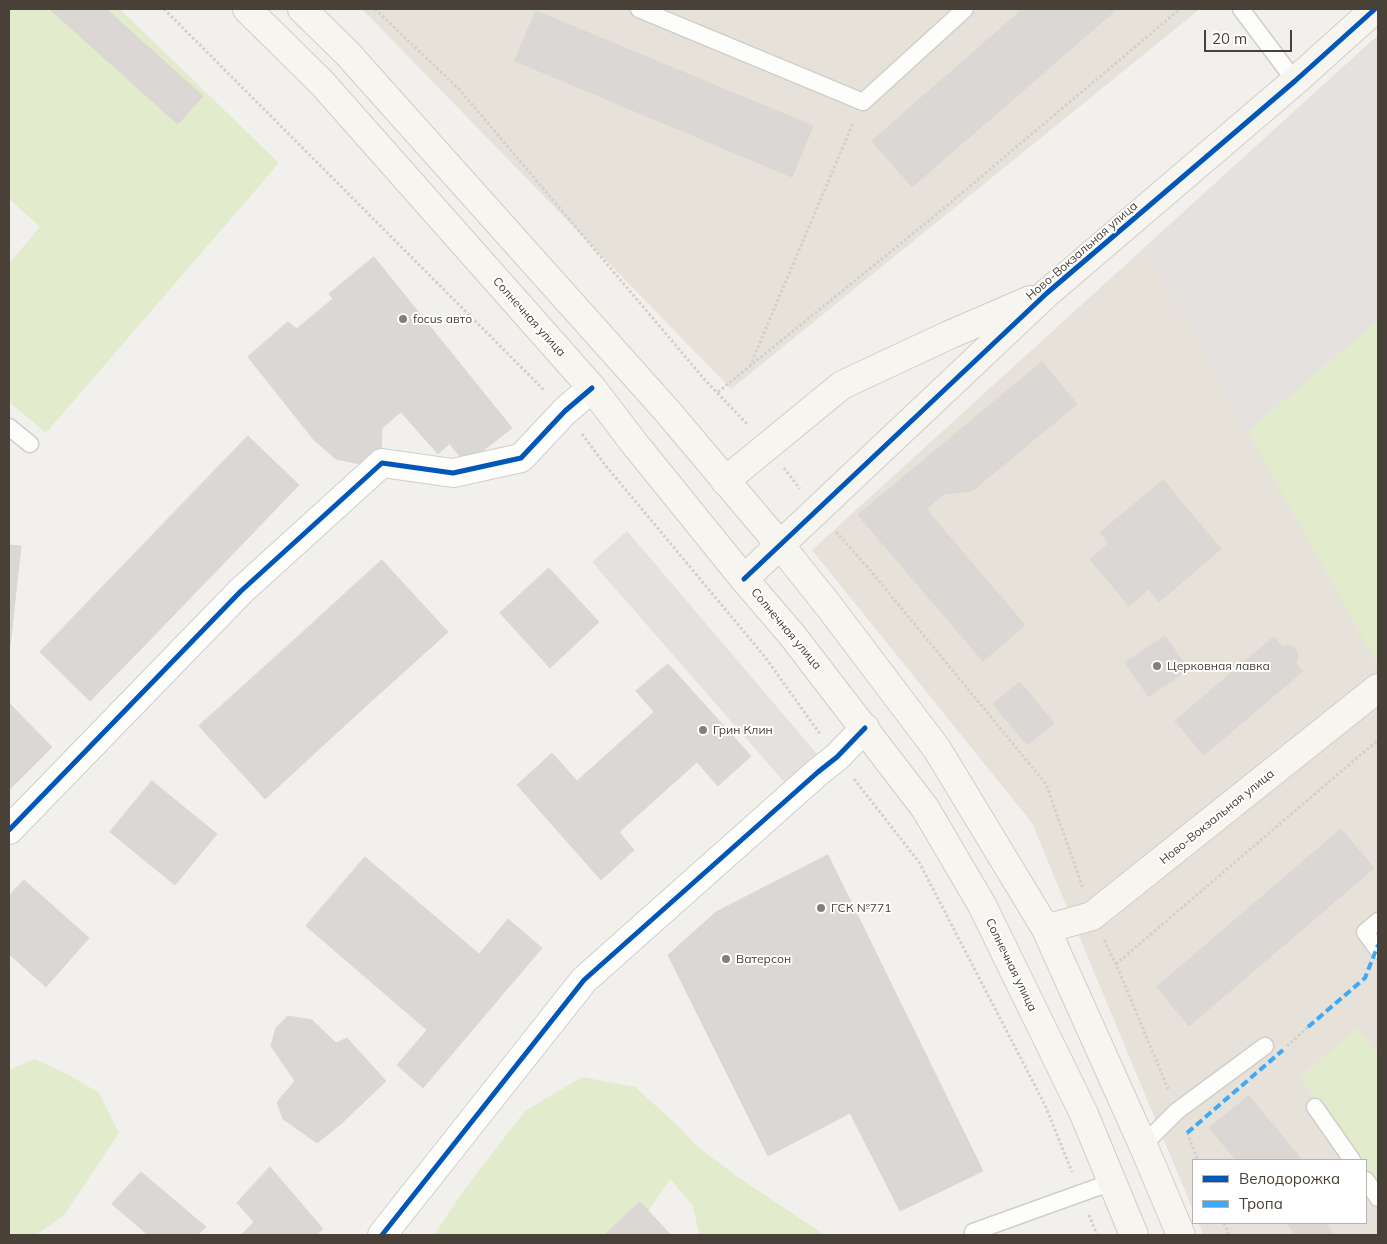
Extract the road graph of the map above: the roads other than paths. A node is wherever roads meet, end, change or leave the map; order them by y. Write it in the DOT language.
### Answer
graph roads {
  1 [pos="247,9"];
  2 [pos="302,9"];
  3 [pos="639,9"];
  4 [pos="965,9"];
  5 [pos="1240,9"];
  6 [pos="1375,9"];
  7 [pos="1295,81"];
  8 [pos="1047,293"];
  9 [pos="592,388"];
  10 [pos="9,427"];
  11 [pos="30,444"];
  12 [pos="725,481"];
  13 [pos="780,545"];
  14 [pos="744,579"];
  15 [pos="1378,688"];
  16 [pos="865,728"];
  17 [pos="9,830"];
  18 [pos="1378,921"];
  19 [pos="1046,928"];
  20 [pos="1378,950"];
  21 [pos="1265,1046"];
  22 [pos="1314,1107"];
  23 [pos="1143,1145"];
  24 [pos="1351,1159"];
  25 [pos="1112,1182"];
  26 [pos="1367,1182"];
  27 [pos="1378,1198"];
  28 [pos="972,1232"];
  29 [pos="382,1235"];
  30 [pos="1134,1235"];
  31 [pos="1181,1235"];
  1 -- 9 [label="main road, Солнечная улица"];
  2 -- 12 [label="main road"];
  3 -- 4 [label="lane"];
  5 -- 7 [label="lane"];
  6 -- 7 [label="main road, Ново-Вокзальная улица"];
  7 -- 8 [label="main road, Ново-Вокзальная улица"];
  8 -- 12 [label="main road, Ново-Вокзальная улица"];
  8 -- 13 [label="main road, Ново-Вокзальная улица"];
  9 -- 14 [label="main road, Солнечная улица"];
  9 -- 17 [label="street"];
  10 -- 11 [label="lane"];
  12 -- 13 [label="main road"];
  13 -- 14 [label="main road, Ново-Вокзальная улица"];
  13 -- 19 [label="main road"];
  14 -- 16 [label="main road, Солнечная улица"];
  15 -- 19 [label="main road, Ново-Вокзальная улица"];
  16 -- 25 [label="main road, Солнечная улица"];
  16 -- 29 [label="street"];
  18 -- 20 [label="lane"];
  19 -- 23 [label="main road"];
  21 -- 23 [label="lane"];
  22 -- 24 [label="lane"];
  23 -- 31 [label="main road"];
  25 -- 28 [label="lane"];
  25 -- 30 [label="main road, Солнечная улица"];
  26 -- 27 [label="lane"];
}
